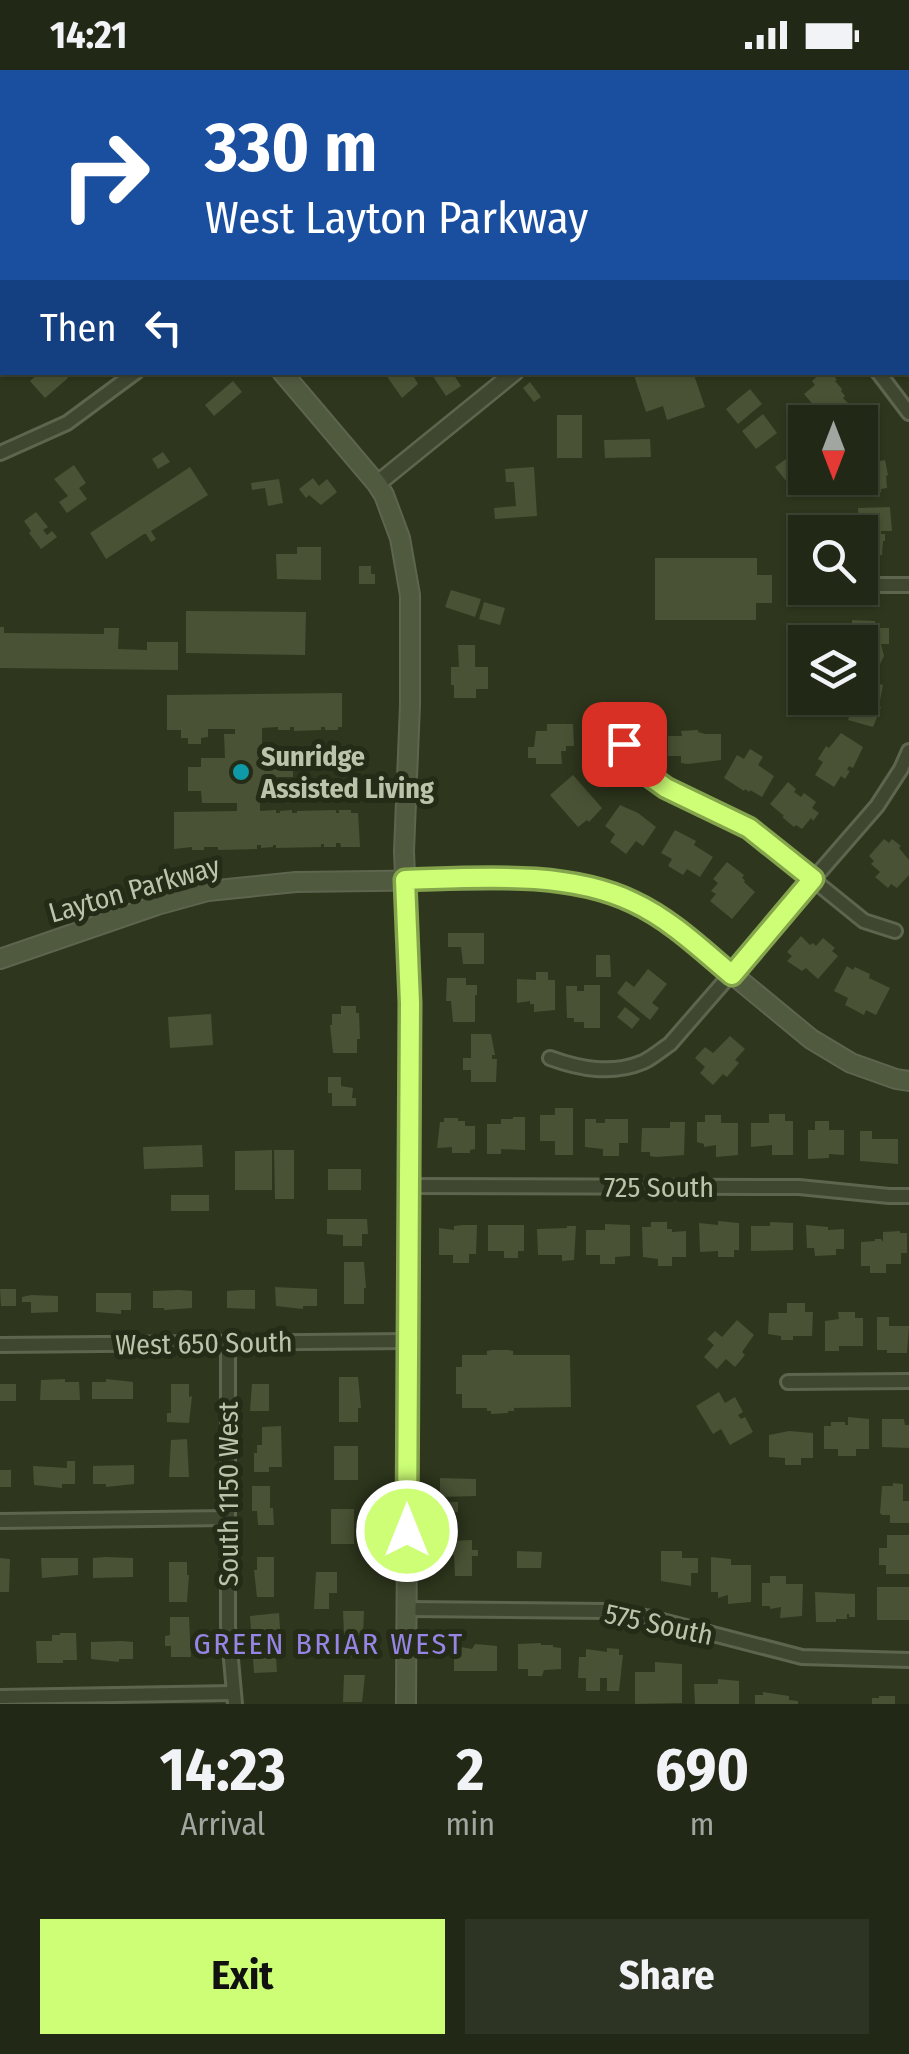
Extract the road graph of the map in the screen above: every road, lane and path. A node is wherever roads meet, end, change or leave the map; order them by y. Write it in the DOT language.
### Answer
graph roads {
  1 [pos="132,375"];
  2 [pos="285,375"];
  3 [pos="511,375"];
  4 [pos="880,375"];
  5 [pos="909,413"];
  6 [pos="0,453"];
  7 [pos="377,484"];
  8 [pos="909,585"];
  9 [pos="878,586"];
  10 [pos="624,744"];
  11 [pos="909,752"];
  12 [pos="813,879"];
  13 [pos="405,880"];
  14 [pos="895,931"];
  15 [pos="0,959"];
  16 [pos="732,975"];
  17 [pos="550,1058"];
  18 [pos="909,1081"];
  19 [pos="409,1186"];
  20 [pos="909,1196"];
  21 [pos="408,1341"];
  22 [pos="228,1343"];
  23 [pos="0,1345"];
  24 [pos="909,1381"];
  25 [pos="788,1382"];
  26 [pos="228,1518"];
  27 [pos="0,1521"];
  28 [pos="407,1609"];
  29 [pos="909,1660"];
  30 [pos="0,1696"];
  31 [pos="234,1699"];
  32 [pos="406,1704"];
  1 -- 6 [label="street"];
  2 -- 7 [label="main road"];
  3 -- 7 [label="street"];
  4 -- 5 [label="street"];
  7 -- 13 [label="main road"];
  8 -- 9 [label="street"];
  10 -- 12 [label="street"];
  11 -- 12 [label="street"];
  12 -- 14 [label="street"];
  12 -- 16 [label="street"];
  13 -- 15 [label="main road, Layton Parkway"];
  13 -- 16 [label="main road, Layton Parkway"];
  13 -- 19 [label="main road"];
  16 -- 17 [label="street"];
  16 -- 18 [label="main road, Layton Parkway"];
  19 -- 20 [label="street, 725 South"];
  19 -- 21 [label="main road"];
  21 -- 22 [label="street, West 650 South"];
  21 -- 28 [label="main road"];
  22 -- 23 [label="street, West 650 South"];
  22 -- 26 [label="street, South 1150 West"];
  24 -- 25 [label="street"];
  26 -- 27 [label="street"];
  26 -- 31 [label="street, South 1150 West"];
  28 -- 29 [label="street, 575 South"];
  28 -- 32 [label="main road"];
  30 -- 31 [label="street"];
}
